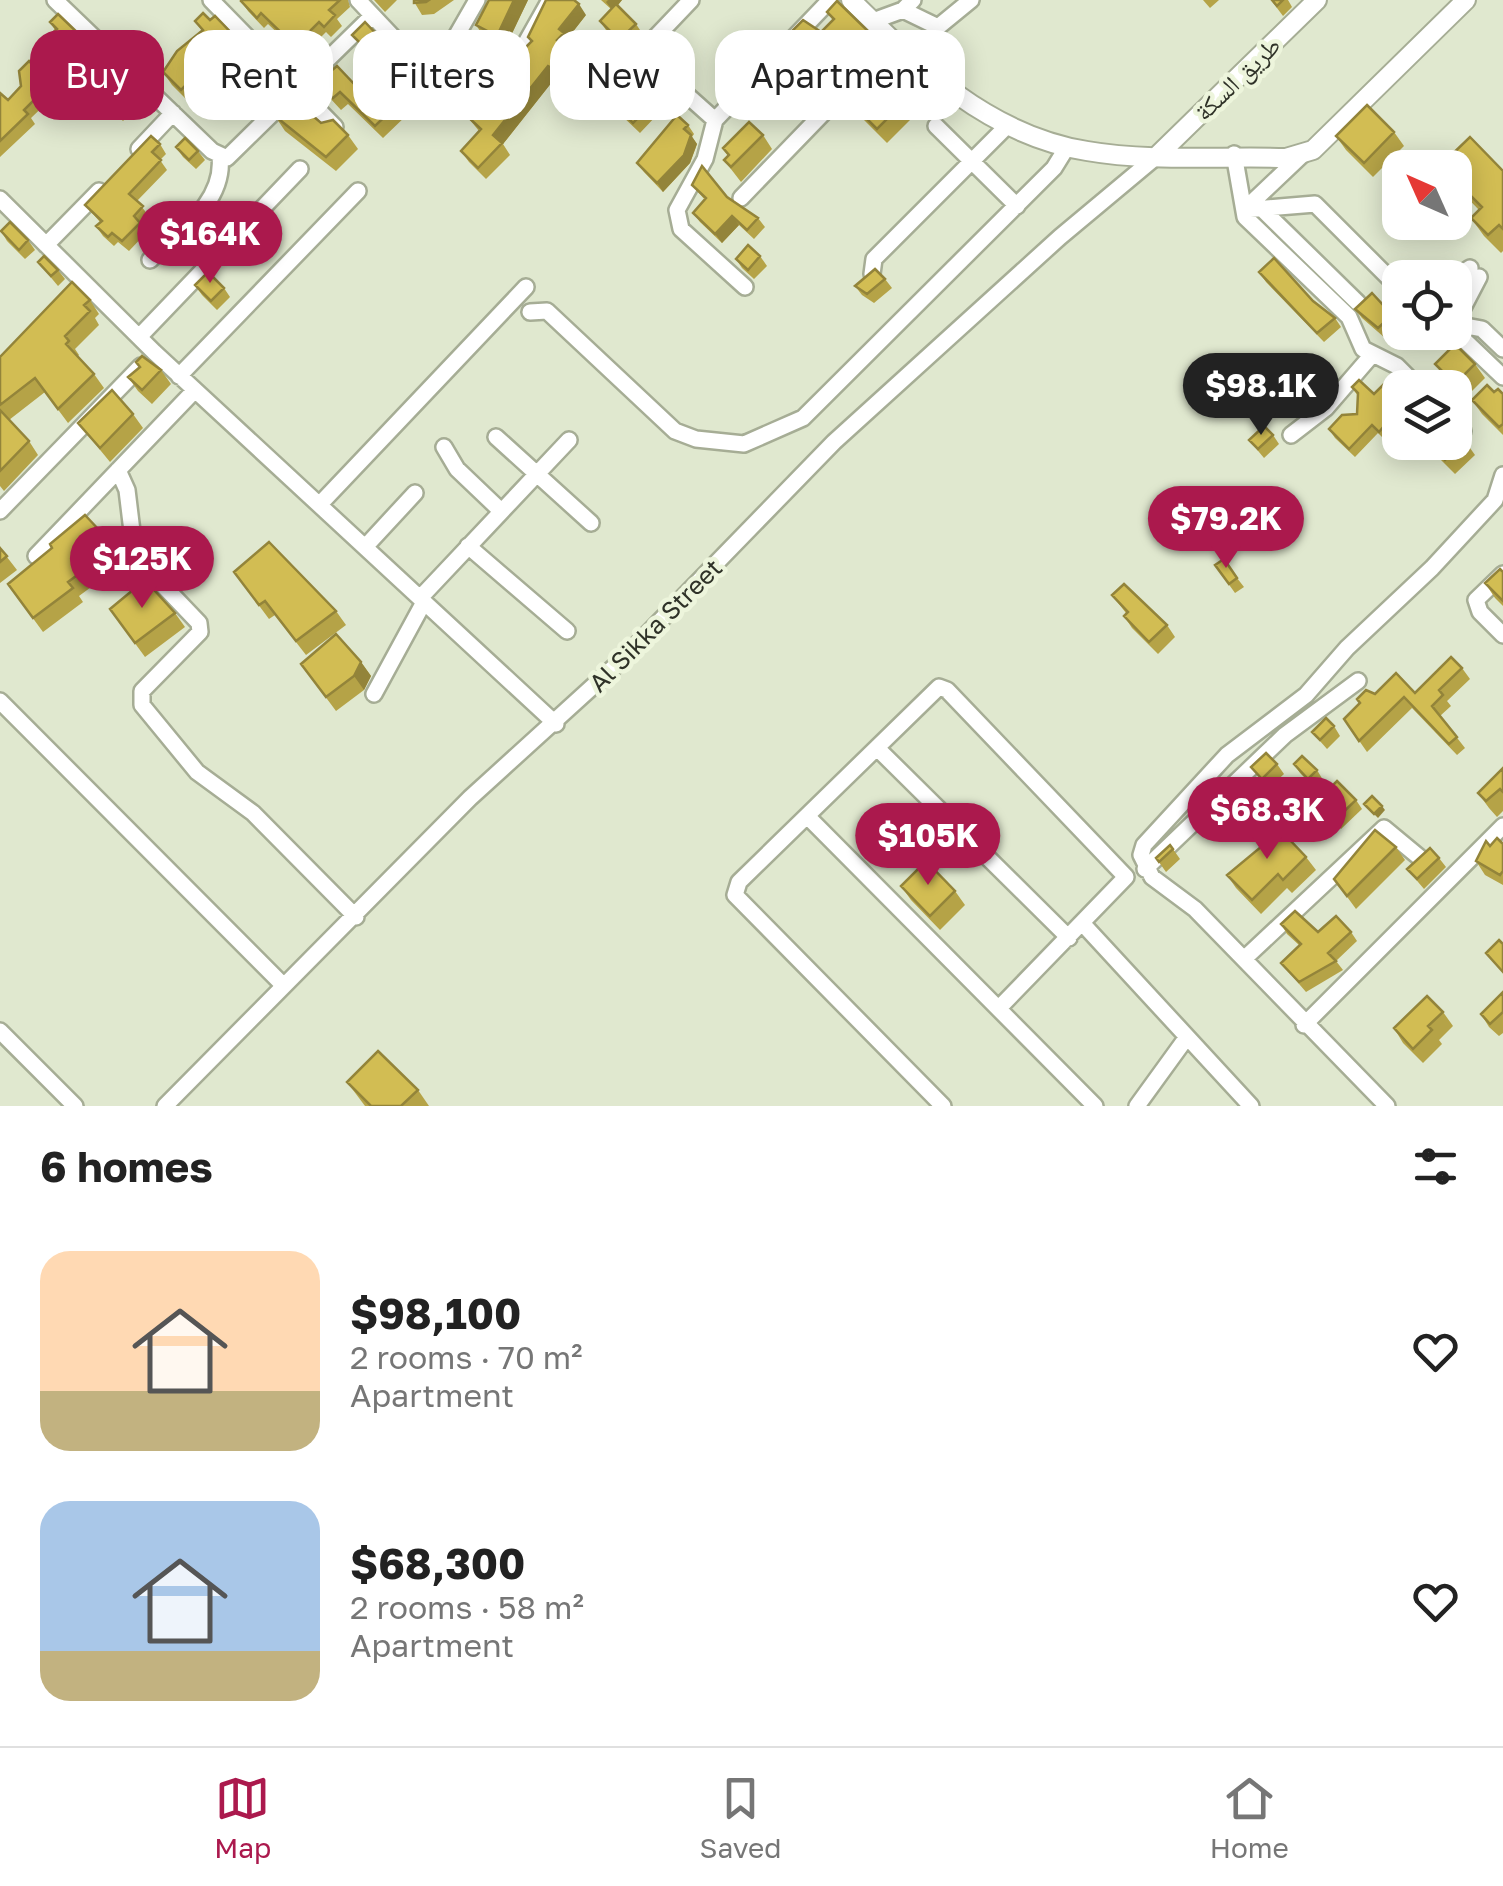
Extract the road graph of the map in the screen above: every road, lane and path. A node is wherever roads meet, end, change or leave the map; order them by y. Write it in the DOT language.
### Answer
graph roads {
  1 [pos="55,0"];
  2 [pos="211,0"];
  3 [pos="358,0"];
  4 [pos="477,0"];
  5 [pos="550,0"];
  6 [pos="691,0"];
  7 [pos="830,0"];
  8 [pos="852,0"];
  9 [pos="971,0"];
  10 [pos="1317,0"];
  11 [pos="1466,0"];
  12 [pos="908,5"];
  13 [pos="372,16"];
  14 [pos="873,21"];
  15 [pos="240,30"];
  16 [pos="662,30"];
  17 [pos="801,30"];
  18 [pos="882,30"];
  19 [pos="530,36"];
  20 [pos="333,53"];
  21 [pos="965,100"];
  22 [pos="695,102"];
  23 [pos="173,113"];
  24 [pos="266,120"];
  25 [pos="328,120"];
  26 [pos="715,120"];
  27 [pos="817,120"];
  28 [pos="936,126"];
  29 [pos="1007,126"];
  30 [pos="335,127"];
  31 [pos="1067,147"];
  32 [pos="1234,154"];
  33 [pos="1303,154"];
  34 [pos="1156,156"];
  35 [pos="220,157"];
  36 [pos="971,160"];
  37 [pos="122,166"];
  38 [pos="300,169"];
  39 [pos="110,179"];
  40 [pos="358,191"];
  41 [pos="741,198"];
  42 [pos="0,199"];
  43 [pos="1017,206"];
  44 [pos="1244,210"];
  45 [pos="1264,211"];
  46 [pos="46,245"];
  47 [pos="150,260"];
  48 [pos="1382,271"];
  49 [pos="872,274"];
  50 [pos="81,280"];
  51 [pos="526,287"];
  52 [pos="745,287"];
  53 [pos="67,294"];
  54 [pos="1358,303"];
  55 [pos="530,312"];
  56 [pos="1472,327"];
  57 [pos="139,337"];
  58 [pos="1472,347"];
  59 [pos="1503,349"];
  60 [pos="154,352"];
  61 [pos="1371,356"];
  62 [pos="1401,370"];
  63 [pos="179,376"];
  64 [pos="1503,377"];
  65 [pos="195,390"];
  66 [pos="1291,435"];
  67 [pos="496,437"];
  68 [pos="570,440"];
  69 [pos="444,447"];
  70 [pos="118,470"];
  71 [pos="536,473"];
  72 [pos="1503,475"];
  73 [pos="414,493"];
  74 [pos="322,503"];
  75 [pos="0,511"];
  76 [pos="502,511"];
  77 [pos="591,522"];
  78 [pos="366,546"];
  79 [pos="468,546"];
  80 [pos="36,556"];
  81 [pos="1503,574"];
  82 [pos="422,600"];
  83 [pos="567,631"];
  84 [pos="1503,635"];
  85 [pos="1358,681"];
  86 [pos="374,694"];
  87 [pos="0,700"];
  88 [pos="1292,706"];
  89 [pos="1305,719"];
  90 [pos="556,724"];
  91 [pos="877,748"];
  92 [pos="1217,770"];
  93 [pos="1231,786"];
  94 [pos="808,817"];
  95 [pos="1503,826"];
  96 [pos="1419,857"];
  97 [pos="1145,869"];
  98 [pos="356,918"];
  99 [pos="1083,924"];
  100 [pos="1069,938"];
  101 [pos="1244,959"];
  102 [pos="283,985"];
  103 [pos="998,1008"];
  104 [pos="1304,1025"];
  105 [pos="0,1031"];
  106 [pos="1187,1037"];
  107 [pos="75,1106"];
  108 [pos="165,1106"];
  109 [pos="943,1106"];
  110 [pos="1095,1106"];
  111 [pos="1137,1106"];
  112 [pos="1252,1106"];
  113 [pos="1388,1106"];
  1 -- 23 [label="street"];
  2 -- 15 [label="street"];
  3 -- 13 [label="street"];
  4 -- 13 [label="street"];
  5 -- 19 [label="street"];
  6 -- 16 [label="street"];
  7 -- 17 [label="street"];
  8 -- 14 [label="main road"];
  9 -- 12 [label="street"];
  10 -- 34 [label="main road, طريق السكة"];
  11 -- 33 [label="main road"];
  12 -- 14 [label="street"];
  13 -- 20 [label="street"];
  14 -- 18 [label="main road"];
  21 -- 29 [label="main road"];
  22 -- 26 [label="street"];
  23 -- 35 [label="street"];
  23 -- 37 [label="street"];
  24 -- 35 [label="street"];
  25 -- 30 [label="street"];
  26 -- 52 [label="street"];
  27 -- 41 [label="street"];
  28 -- 36 [label="street"];
  29 -- 31 [label="main road"];
  29 -- 36 [label="street"];
  31 -- 34 [label="main road"];
  31 -- 43 [label="street"];
  32 -- 33 [label="main road"];
  32 -- 34 [label="main road"];
  32 -- 44 [label="street"];
  33 -- 44 [label="street"];
  34 -- 90 [label="street, Al Sikka Street"];
  35 -- 47 [label="street"];
  36 -- 43 [label="street"];
  36 -- 49 [label="street"];
  38 -- 57 [label="street"];
  39 -- 46 [label="street"];
  40 -- 63 [label="street"];
  42 -- 46 [label="street"];
  43 -- 55 [label="street"];
  44 -- 45 [label="street"];
  44 -- 61 [label="street"];
  45 -- 48 [label="street"];
  45 -- 54 [label="street"];
  46 -- 50 [label="street"];
  50 -- 53 [label="street"];
  50 -- 57 [label="street"];
  51 -- 74 [label="street"];
  56 -- 59 [label="street"];
  57 -- 60 [label="street"];
  58 -- 64 [label="street"];
  60 -- 63 [label="street"];
  60 -- 75 [label="street"];
  61 -- 62 [label="street"];
  61 -- 66 [label="street"];
  63 -- 65 [label="street"];
  65 -- 70 [label="street"];
  65 -- 74 [label="street"];
  67 -- 71 [label="street"];
  68 -- 71 [label="street"];
  69 -- 76 [label="street"];
  70 -- 80 [label="street"];
  70 -- 98 [label="street"];
  71 -- 76 [label="street"];
  71 -- 77 [label="street"];
  72 -- 88 [label="street"];
  73 -- 78 [label="street"];
  74 -- 78 [label="street"];
  76 -- 79 [label="street"];
  78 -- 82 [label="street"];
  79 -- 82 [label="street"];
  79 -- 83 [label="street"];
  81 -- 84 [label="street"];
  82 -- 86 [label="street"];
  82 -- 90 [label="street"];
  85 -- 89 [label="street"];
  87 -- 102 [label="street"];
  88 -- 89 [label="street"];
  88 -- 92 [label="street"];
  89 -- 93 [label="street"];
  90 -- 98 [label="street, Al Sikka Street"];
  91 -- 94 [label="street"];
  91 -- 99 [label="street"];
  91 -- 100 [label="street"];
  92 -- 93 [label="street"];
  92 -- 97 [label="street"];
  93 -- 97 [label="street"];
  94 -- 103 [label="street"];
  94 -- 109 [label="street"];
  95 -- 104 [label="street"];
  96 -- 101 [label="street"];
  97 -- 101 [label="street"];
  98 -- 102 [label="street, Al Sikka Street"];
  99 -- 100 [label="street"];
  99 -- 106 [label="street"];
  100 -- 103 [label="street"];
  101 -- 104 [label="street"];
  102 -- 108 [label="street, Al Sikka Street"];
  103 -- 110 [label="street"];
  104 -- 113 [label="street"];
  105 -- 107 [label="street"];
  106 -- 111 [label="street"];
  106 -- 112 [label="street"];
}
